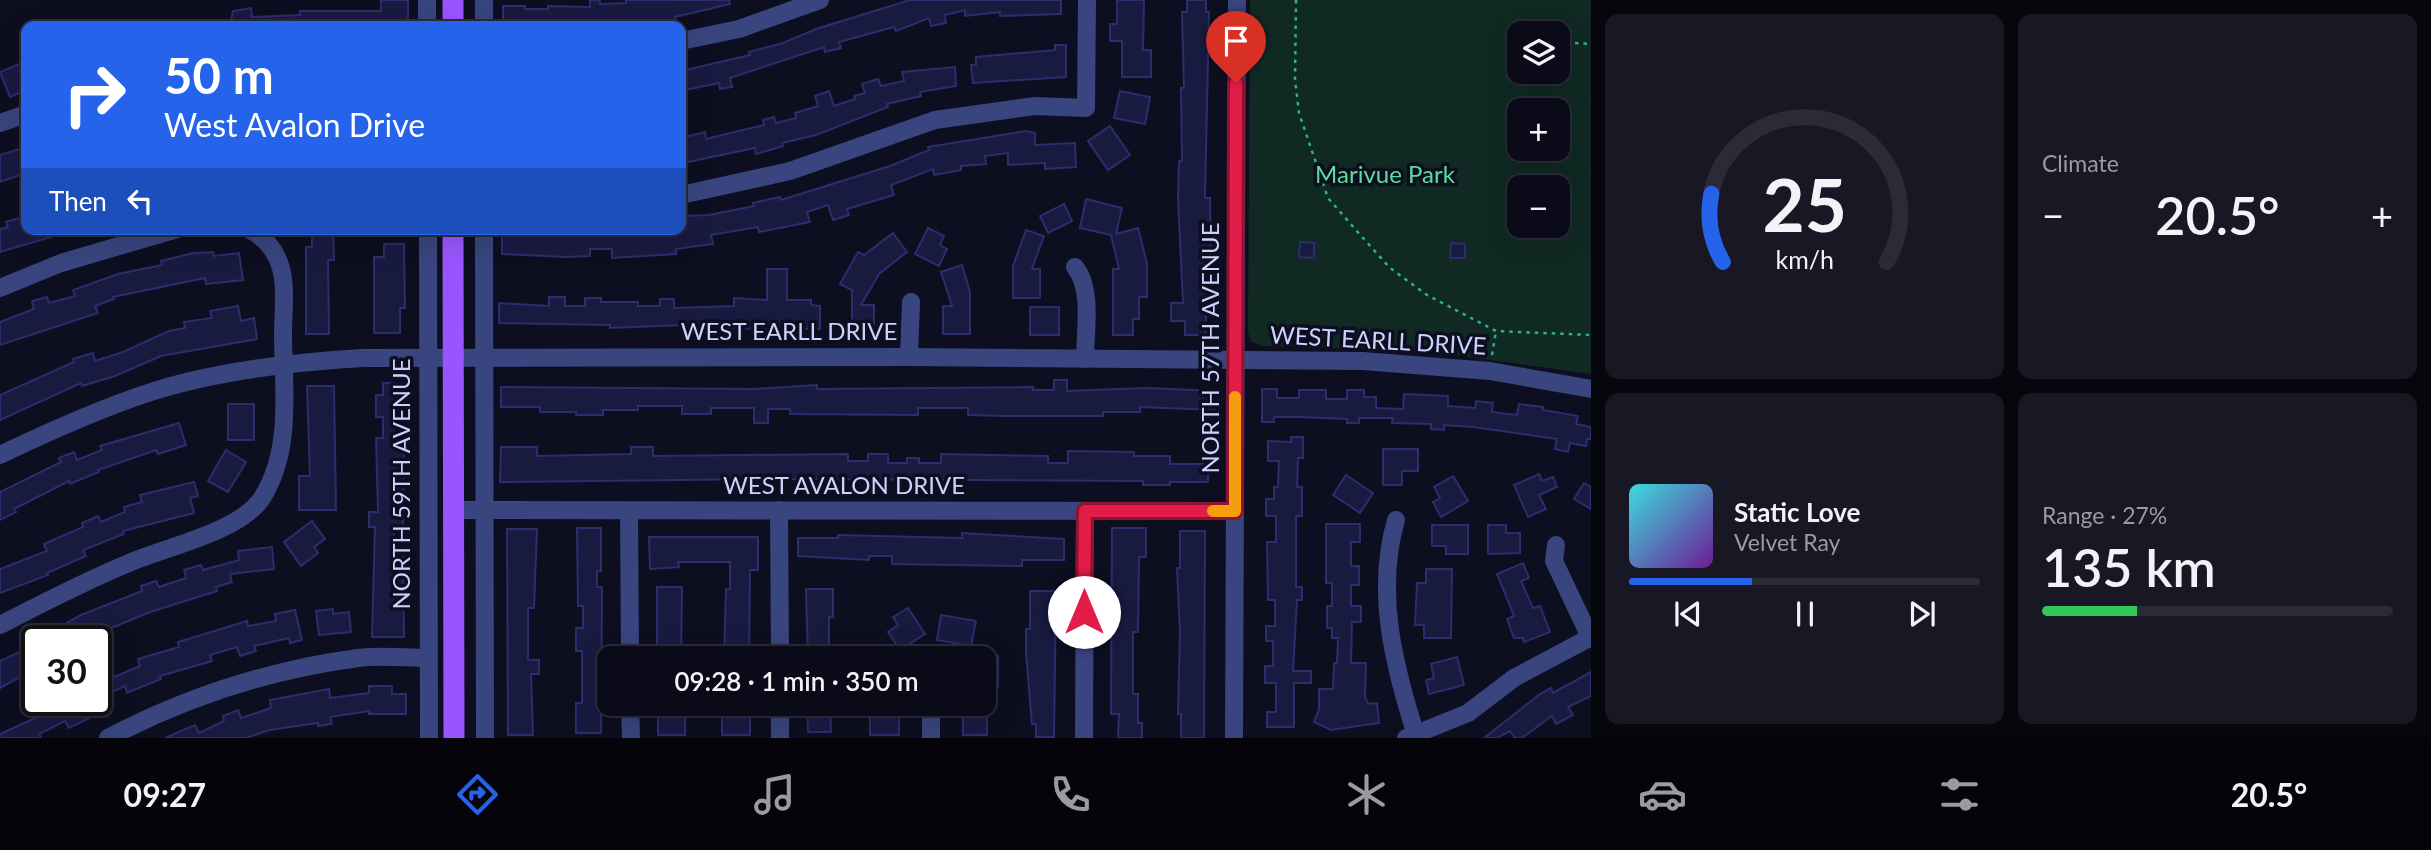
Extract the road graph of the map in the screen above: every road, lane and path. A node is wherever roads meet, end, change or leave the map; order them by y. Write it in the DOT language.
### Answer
graph roads {
  1 [pos="427,0"];
  2 [pos="453,0"];
  3 [pos="484,0"];
  4 [pos="820,0"];
  5 [pos="1087,0"];
  6 [pos="1237,0"];
  7 [pos="1296,0"];
  8 [pos="427,21"];
  9 [pos="453,21"];
  10 [pos="484,21"];
  11 [pos="686,40"];
  12 [pos="1570,43"];
  13 [pos="1591,44"];
  14 [pos="21,116"];
  15 [pos="0,123"];
  16 [pos="686,194"];
  17 [pos="157,235"];
  18 [pos="269,235"];
  19 [pos="428,235"];
  20 [pos="453,235"];
  21 [pos="484,235"];
  22 [pos="1075,267"];
  23 [pos="0,288"];
  24 [pos="911,302"];
  25 [pos="1496,331"];
  26 [pos="1591,334"];
  27 [pos="428,356"];
  28 [pos="454,357"];
  29 [pos="484,357"];
  30 [pos="909,357"];
  31 [pos="1085,359"];
  32 [pos="1236,359"];
  33 [pos="283,366"];
  34 [pos="1490,371"];
  35 [pos="1591,389"];
  36 [pos="0,455"];
  37 [pos="453,510"];
  38 [pos="779,510"];
  39 [pos="485,511"];
  40 [pos="629,511"];
  41 [pos="1085,511"];
  42 [pos="1235,511"];
  43 [pos="1396,520"];
  44 [pos="1556,545"];
  45 [pos="0,625"];
  46 [pos="1590,637"];
  47 [pos="630,646"];
  48 [pos="780,646"];
  49 [pos="428,658"];
  50 [pos="630,716"];
  51 [pos="780,716"];
  52 [pos="931,716"];
  53 [pos="1411,737"];
  54 [pos="108,738"];
  55 [pos="429,738"];
  56 [pos="454,738"];
  57 [pos="485,738"];
  58 [pos="631,738"];
  59 [pos="780,738"];
  60 [pos="931,738"];
  61 [pos="1084,738"];
  62 [pos="1234,738"];
  1 -- 8 [label="street"];
  2 -- 9 [label="main road"];
  3 -- 10 [label="street"];
  4 -- 11 [label="street"];
  5 -- 16 [label="street"];
  6 -- 32 [label="street, NORTH 57TH AVENUE"];
  7 -- 25 [label="path"];
  12 -- 13 [label="path"];
  14 -- 15 [label="street"];
  17 -- 23 [label="street"];
  18 -- 33 [label="street"];
  19 -- 27 [label="street, NORTH 59TH AVENUE"];
  20 -- 28 [label="main road"];
  21 -- 29 [label="street"];
  22 -- 31 [label="street"];
  24 -- 30 [label="street"];
  25 -- 26 [label="path"];
  25 -- 34 [label="path"];
  27 -- 28 [label="street, WEST EARLL DRIVE"];
  27 -- 33 [label="street, WEST EARLL DRIVE"];
  27 -- 49 [label="street, NORTH 59TH AVENUE"];
  28 -- 29 [label="street, WEST EARLL DRIVE"];
  28 -- 37 [label="main road"];
  29 -- 30 [label="street, WEST EARLL DRIVE"];
  29 -- 39 [label="street"];
  30 -- 31 [label="street, WEST EARLL DRIVE"];
  31 -- 32 [label="street, WEST EARLL DRIVE"];
  32 -- 34 [label="street, WEST EARLL DRIVE"];
  32 -- 42 [label="street, NORTH 57TH AVENUE"];
  33 -- 36 [label="street, WEST EARLL DRIVE"];
  33 -- 45 [label="street"];
  34 -- 35 [label="street, WEST EARLL DRIVE"];
  37 -- 39 [label="street, WEST AVALON DRIVE"];
  37 -- 56 [label="main road"];
  38 -- 40 [label="street, WEST AVALON DRIVE"];
  38 -- 41 [label="street, WEST AVALON DRIVE"];
  38 -- 48 [label="street"];
  39 -- 40 [label="street, WEST AVALON DRIVE"];
  39 -- 57 [label="street"];
  40 -- 47 [label="street"];
  41 -- 42 [label="street, WEST AVALON DRIVE"];
  41 -- 61 [label="street"];
  42 -- 62 [label="street, NORTH 57TH AVENUE"];
  43 -- 53 [label="street"];
  44 -- 46 [label="street"];
  46 -- 53 [label="street"];
  49 -- 54 [label="street"];
  49 -- 55 [label="street, NORTH 59TH AVENUE"];
  50 -- 58 [label="street"];
  51 -- 59 [label="street"];
  52 -- 60 [label="street"];
}
